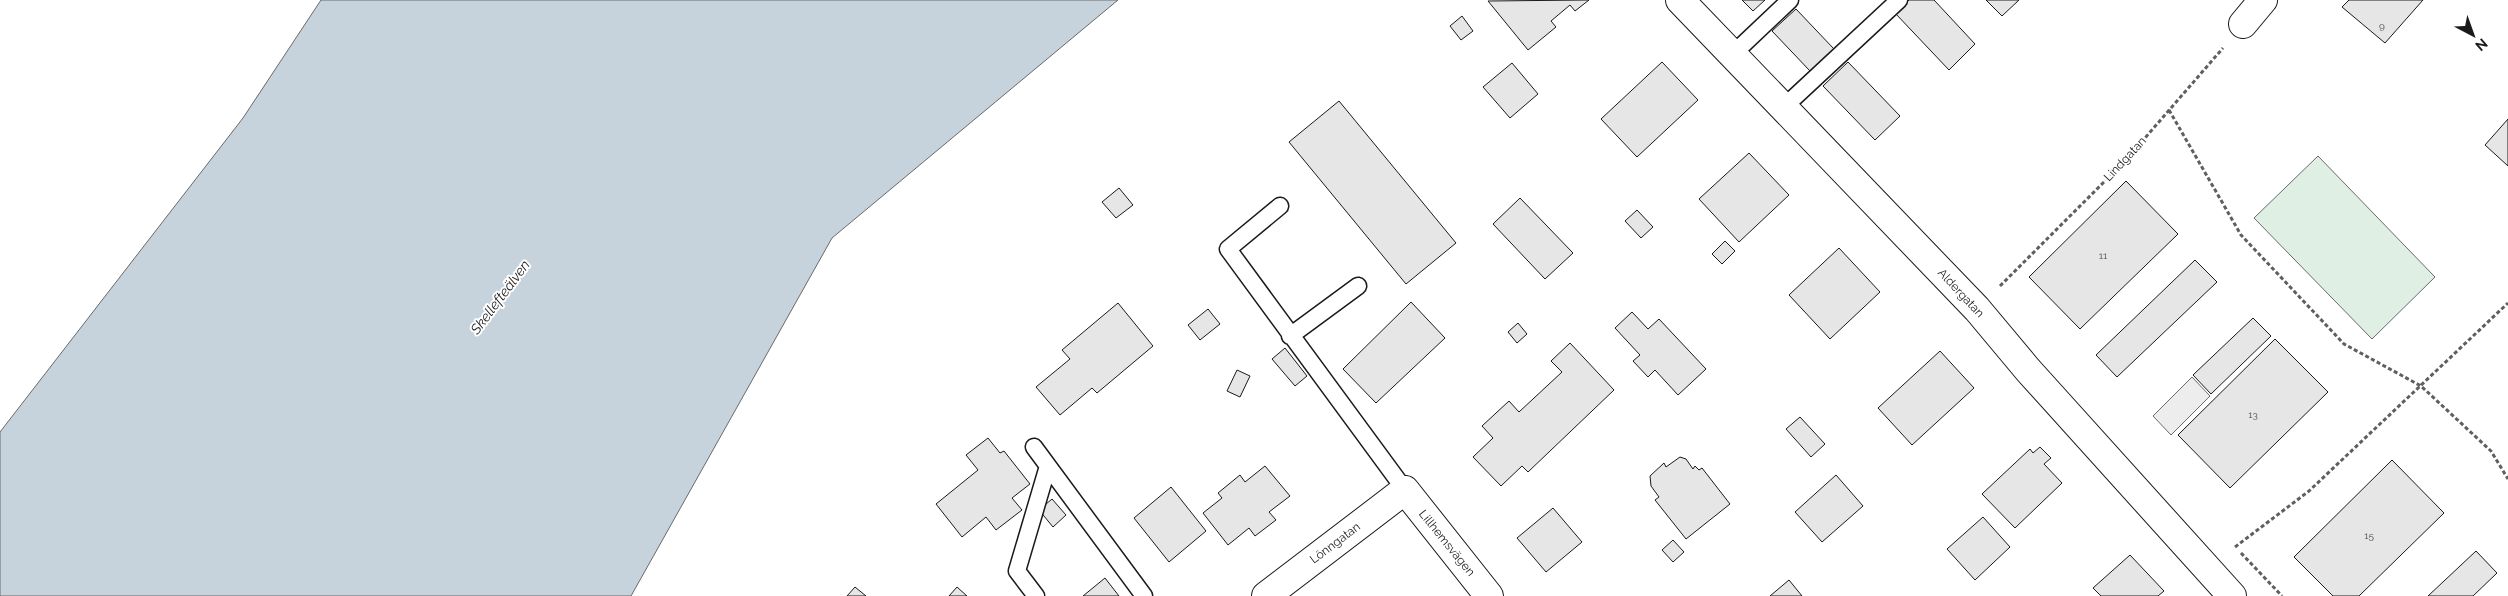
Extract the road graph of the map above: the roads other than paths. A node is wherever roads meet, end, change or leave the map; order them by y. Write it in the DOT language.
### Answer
graph roads {
  1 [pos="1680,0"];
  2 [pos="1790,0"];
  3 [pos="1899,0"];
  4 [pos="2264,0"];
  5 [pos="2243,24"];
  6 [pos="1732,54"];
  7 [pos="1784,108"];
  8 [pos="1280,206"];
  9 [pos="1358,286"];
  10 [pos="1290,336"];
  11 [pos="1034,447"];
  12 [pos="1048,466"];
  13 [pos="1405,490"];
  14 [pos="1036,596"];
  15 [pos="1144,596"];
  16 [pos="1266,596"];
  17 [pos="1489,596"];
  18 [pos="2232,596"];
  1 -- 6 [label="street, Aldergatan"];
  2 -- 6 [label="lane"];
  3 -- 7 [label="lane"];
  4 -- 5 [label="street"];
  6 -- 7 [label="street, Aldergatan"];
  7 -- 18 [label="street, Aldergatan"];
  8 -- 10 [label="lane"];
  9 -- 10 [label="lane"];
  10 -- 13 [label="lane"];
  11 -- 12 [label="lane"];
  12 -- 14 [label="lane"];
  12 -- 15 [label="lane"];
  13 -- 16 [label="street, Lönngatan"];
  13 -- 17 [label="street, Lillhemsvägen"];
}
